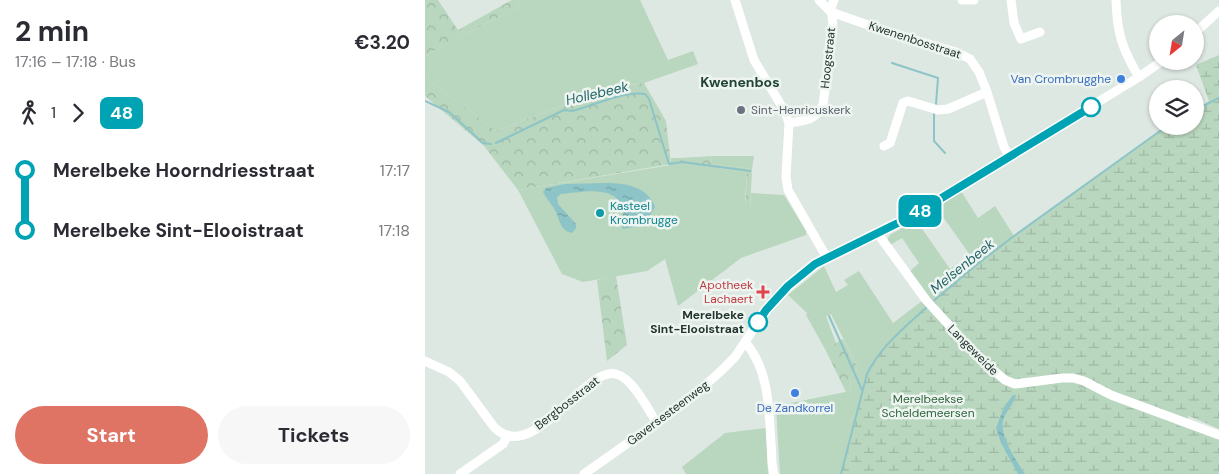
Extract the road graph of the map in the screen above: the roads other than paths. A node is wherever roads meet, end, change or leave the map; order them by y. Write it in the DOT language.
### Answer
graph roads {
  1 [pos="735,0"];
  2 [pos="819,0"];
  3 [pos="834,0"];
  4 [pos="961,0"];
  5 [pos="973,0"];
  6 [pos="1011,0"];
  7 [pos="1116,0"];
  8 [pos="1219,11"];
  9 [pos="831,12"];
  10 [pos="1204,25"];
  11 [pos="1040,32"];
  12 [pos="1149,70"];
  13 [pos="1139,77"];
  14 [pos="987,92"];
  15 [pos="789,123"];
  16 [pos="884,146"];
  17 [pos="1010,157"];
  18 [pos="877,234"];
  19 [pos="827,258"];
  20 [pos="745,342"];
  21 [pos="425,361"];
  22 [pos="657,423"];
  23 [pos="508,435"];
  24 [pos="1219,435"];
  25 [pos="460,474"];
  26 [pos="584,474"];
  27 [pos="774,474"];
  1 -- 15 [label="street"];
  2 -- 9 [label="street, Kwenenbosstraat"];
  3 -- 9 [label="street, Hoogstraat"];
  4 -- 5 [label="street"];
  6 -- 11 [label="street"];
  7 -- 13 [label="street"];
  8 -- 10 [label="street"];
  9 -- 14 [label="street, Kwenenbosstraat"];
  9 -- 15 [label="street, Hoogstraat"];
  12 -- 13 [label="street, Gaversesteenweg"];
  13 -- 17 [label="street, Gaversesteenweg"];
  14 -- 16 [label="street"];
  14 -- 17 [label="street, Kwenenbosstraat"];
  15 -- 19 [label="street"];
  17 -- 18 [label="street, Gaversesteenweg"];
  18 -- 19 [label="street, Gaversesteenweg"];
  18 -- 24 [label="street, Langeweide"];
  19 -- 20 [label="street, Gaversesteenweg"];
  20 -- 22 [label="street, Gaversesteenweg"];
  20 -- 27 [label="street"];
  21 -- 23 [label="street"];
  22 -- 23 [label="street, Bergbosstraat"];
  22 -- 26 [label="street, Gaversesteenweg"];
  23 -- 25 [label="street"];
}
